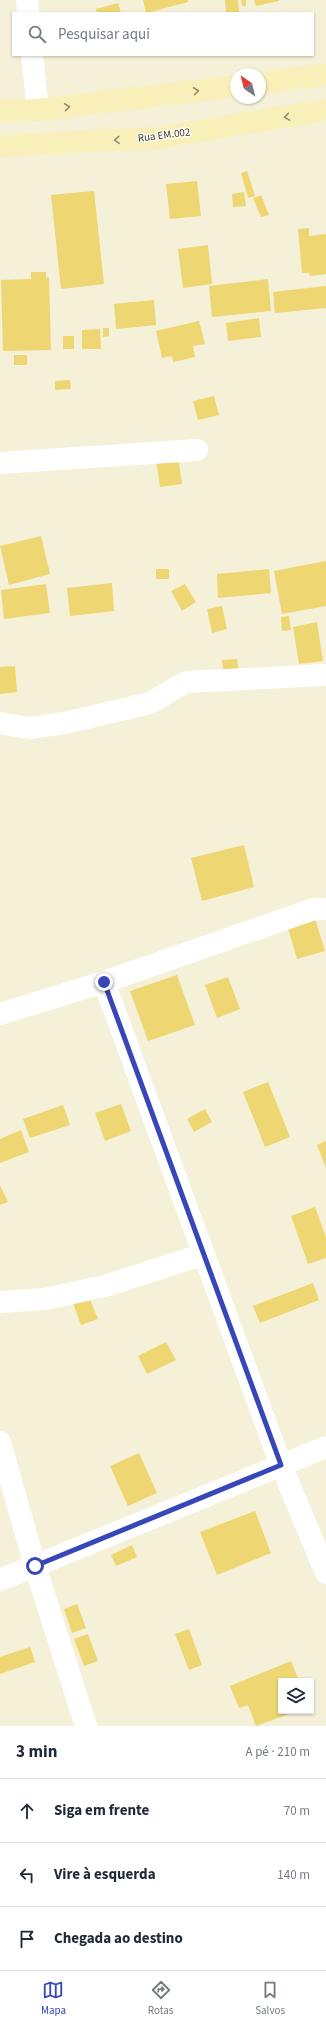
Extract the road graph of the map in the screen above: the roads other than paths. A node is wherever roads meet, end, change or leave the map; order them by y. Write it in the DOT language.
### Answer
graph roads {
  1 [pos="27,0"];
  2 [pos="28,12"];
  3 [pos="32,56"];
  4 [pos="326,75"];
  5 [pos="266,82"];
  6 [pos="230,87"];
  7 [pos="38,110"];
  8 [pos="326,110"];
  9 [pos="0,112"];
  10 [pos="0,146"];
  11 [pos="197,450"];
  12 [pos="0,463"];
  13 [pos="326,675"];
  14 [pos="0,723"];
  15 [pos="29,728"];
  16 [pos="0,739"];
  17 [pos="326,909"];
  18 [pos="104,982"];
  19 [pos="0,1014"];
  20 [pos="204,1254"];
  21 [pos="0,1302"];
  22 [pos="0,1442"];
  23 [pos="326,1447"];
  24 [pos="281,1465"];
  25 [pos="35,1566"];
  26 [pos="326,1573"];
  27 [pos="0,1580"];
  28 [pos="86,1726"];
  1 -- 2 [label="street"];
  3 -- 7 [label="street"];
  4 -- 5 [label="street"];
  7 -- 6 [label="street, one-way"];
  7 -- 9 [label="street"];
  8 -- 10 [label="street, Rua EM.002, one-way"];
  11 -- 12 [label="street"];
  13 -- 15 [label="street"];
  14 -- 15 [label="street"];
  15 -- 16 [label="street"];
  17 -- 18 [label="street"];
  18 -- 19 [label="street"];
  18 -- 20 [label="street"];
  20 -- 21 [label="street"];
  20 -- 24 [label="street"];
  22 -- 25 [label="street"];
  23 -- 24 [label="street"];
  24 -- 25 [label="street"];
  24 -- 26 [label="street"];
  25 -- 27 [label="street"];
  25 -- 28 [label="street"];
}
